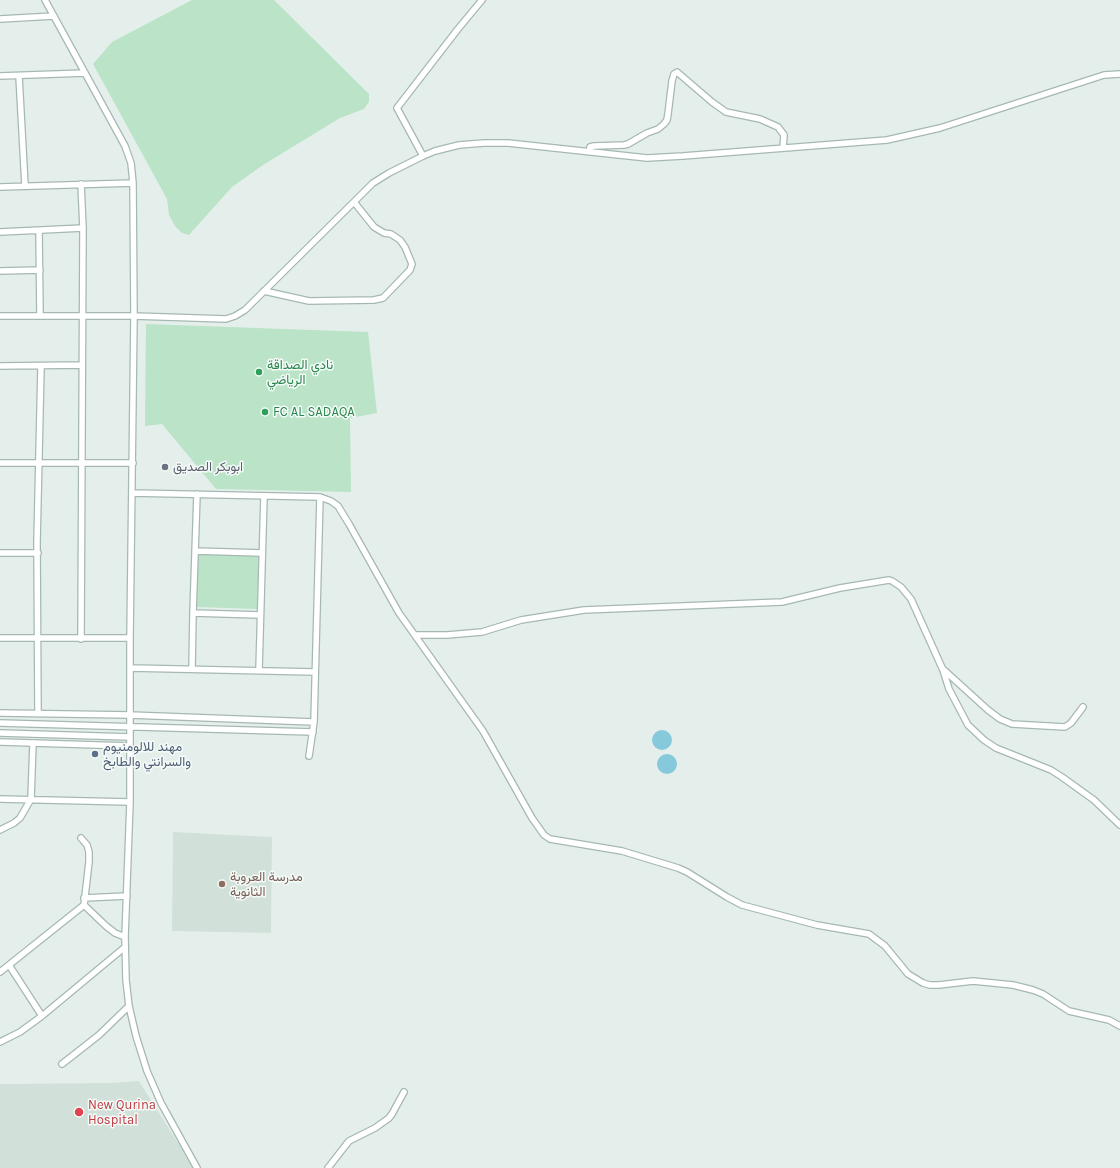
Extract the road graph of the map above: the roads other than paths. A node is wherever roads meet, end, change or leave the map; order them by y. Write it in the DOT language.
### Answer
graph roads {
  1 [pos="45,0"];
  2 [pos="482,0"];
  3 [pos="54,16"];
  4 [pos="0,19"];
  5 [pos="85,73"];
  6 [pos="1120,74"];
  7 [pos="0,76"];
  8 [pos="19,76"];
  9 [pos="783,148"];
  10 [pos="589,152"];
  11 [pos="423,156"];
  12 [pos="133,183"];
  13 [pos="81,184"];
  14 [pos="25,186"];
  15 [pos="0,187"];
  16 [pos="354,202"];
  17 [pos="83,228"];
  18 [pos="39,231"];
  19 [pos="0,232"];
  20 [pos="40,270"];
  21 [pos="0,271"];
  22 [pos="264,291"];
  23 [pos="0,316"];
  24 [pos="40,316"];
  25 [pos="83,316"];
  26 [pos="134,316"];
  27 [pos="82,365"];
  28 [pos="0,366"];
  29 [pos="41,366"];
  30 [pos="0,463"];
  31 [pos="133,463"];
  32 [pos="40,464"];
  33 [pos="82,464"];
  34 [pos="132,493"];
  35 [pos="197,494"];
  36 [pos="264,496"];
  37 [pos="320,497"];
  38 [pos="195,551"];
  39 [pos="0,553"];
  40 [pos="38,553"];
  41 [pos="262,553"];
  42 [pos="193,613"];
  43 [pos="260,615"];
  44 [pos="414,635"];
  45 [pos="0,638"];
  46 [pos="38,638"];
  47 [pos="130,638"];
  48 [pos="82,639"];
  49 [pos="130,668"];
  50 [pos="192,669"];
  51 [pos="259,670"];
  52 [pos="943,670"];
  53 [pos="315,672"];
  54 [pos="1083,707"];
  55 [pos="0,713"];
  56 [pos="38,714"];
  57 [pos="130,716"];
  58 [pos="314,722"];
  59 [pos="0,723"];
  60 [pos="130,726"];
  61 [pos="313,732"];
  62 [pos="0,733"];
  63 [pos="130,736"];
  64 [pos="0,742"];
  65 [pos="33,743"];
  66 [pos="130,746"];
  67 [pos="309,756"];
  68 [pos="0,799"];
  69 [pos="31,799"];
  70 [pos="130,802"];
  71 [pos="1120,825"];
  72 [pos="0,830"];
  73 [pos="81,838"];
  74 [pos="127,896"];
  75 [pos="84,898"];
  76 [pos="84,905"];
  77 [pos="125,937"];
  78 [pos="125,947"];
  79 [pos="9,965"];
  80 [pos="0,972"];
  81 [pos="129,1006"];
  82 [pos="42,1016"];
  83 [pos="1120,1026"];
  84 [pos="0,1042"];
  85 [pos="62,1064"];
  86 [pos="404,1092"];
  87 [pos="197,1168"];
  88 [pos="328,1168"];
  1 -- 3 [label="street"];
  2 -- 11 [label="street"];
  3 -- 4 [label="street"];
  3 -- 5 [label="street"];
  5 -- 8 [label="street"];
  5 -- 12 [label="street"];
  6 -- 9 [label="street"];
  7 -- 8 [label="street"];
  8 -- 14 [label="street"];
  9 -- 10 [label="street"];
  9 -- 10 [label="street"];
  10 -- 11 [label="street"];
  11 -- 16 [label="street"];
  12 -- 13 [label="street"];
  12 -- 26 [label="street"];
  13 -- 14 [label="street"];
  13 -- 17 [label="street"];
  14 -- 15 [label="street"];
  16 -- 22 [label="street"];
  16 -- 22 [label="street"];
  17 -- 18 [label="street"];
  17 -- 25 [label="street"];
  18 -- 19 [label="street"];
  18 -- 20 [label="street"];
  20 -- 21 [label="street"];
  20 -- 24 [label="street"];
  22 -- 26 [label="street"];
  23 -- 24 [label="street"];
  24 -- 25 [label="street"];
  25 -- 26 [label="street"];
  25 -- 27 [label="street"];
  26 -- 31 [label="street"];
  27 -- 29 [label="street"];
  27 -- 33 [label="street"];
  28 -- 29 [label="street"];
  29 -- 32 [label="street"];
  30 -- 32 [label="street"];
  31 -- 33 [label="street"];
  31 -- 34 [label="street"];
  32 -- 33 [label="street"];
  32 -- 40 [label="street"];
  33 -- 48 [label="street"];
  34 -- 35 [label="street"];
  34 -- 47 [label="street"];
  35 -- 36 [label="street"];
  35 -- 38 [label="street"];
  36 -- 37 [label="street"];
  36 -- 41 [label="street"];
  37 -- 44 [label="street"];
  37 -- 53 [label="street"];
  38 -- 41 [label="street"];
  38 -- 42 [label="street"];
  39 -- 40 [label="street"];
  40 -- 46 [label="street"];
  41 -- 43 [label="street"];
  42 -- 43 [label="street"];
  42 -- 50 [label="street"];
  43 -- 51 [label="street"];
  44 -- 52 [label="street"];
  44 -- 83 [label="street"];
  45 -- 46 [label="street"];
  46 -- 48 [label="street"];
  46 -- 56 [label="street"];
  47 -- 48 [label="street"];
  47 -- 49 [label="street"];
  49 -- 50 [label="street"];
  49 -- 57 [label="street"];
  50 -- 51 [label="street"];
  51 -- 53 [label="street"];
  52 -- 54 [label="street"];
  52 -- 71 [label="street"];
  53 -- 58 [label="street"];
  55 -- 56 [label="street"];
  56 -- 57 [label="street"];
  57 -- 58 [label="street"];
  57 -- 60 [label="street"];
  58 -- 61 [label="street"];
  59 -- 60 [label="street"];
  60 -- 61 [label="street"];
  60 -- 63 [label="street"];
  61 -- 67 [label="street"];
  62 -- 63 [label="street"];
  63 -- 66 [label="street"];
  64 -- 65 [label="street"];
  65 -- 66 [label="street"];
  65 -- 69 [label="street"];
  66 -- 70 [label="street"];
  68 -- 69 [label="street"];
  69 -- 70 [label="street"];
  69 -- 72 [label="street"];
  70 -- 74 [label="street"];
  73 -- 75 [label="street"];
  74 -- 75 [label="street"];
  74 -- 77 [label="street"];
  75 -- 76 [label="street"];
  76 -- 77 [label="street"];
  76 -- 79 [label="street"];
  77 -- 78 [label="street"];
  78 -- 81 [label="street"];
  78 -- 82 [label="street"];
  79 -- 80 [label="street"];
  79 -- 82 [label="street"];
  81 -- 85 [label="street"];
  81 -- 87 [label="street"];
  82 -- 84 [label="street"];
  86 -- 88 [label="street"];
}
